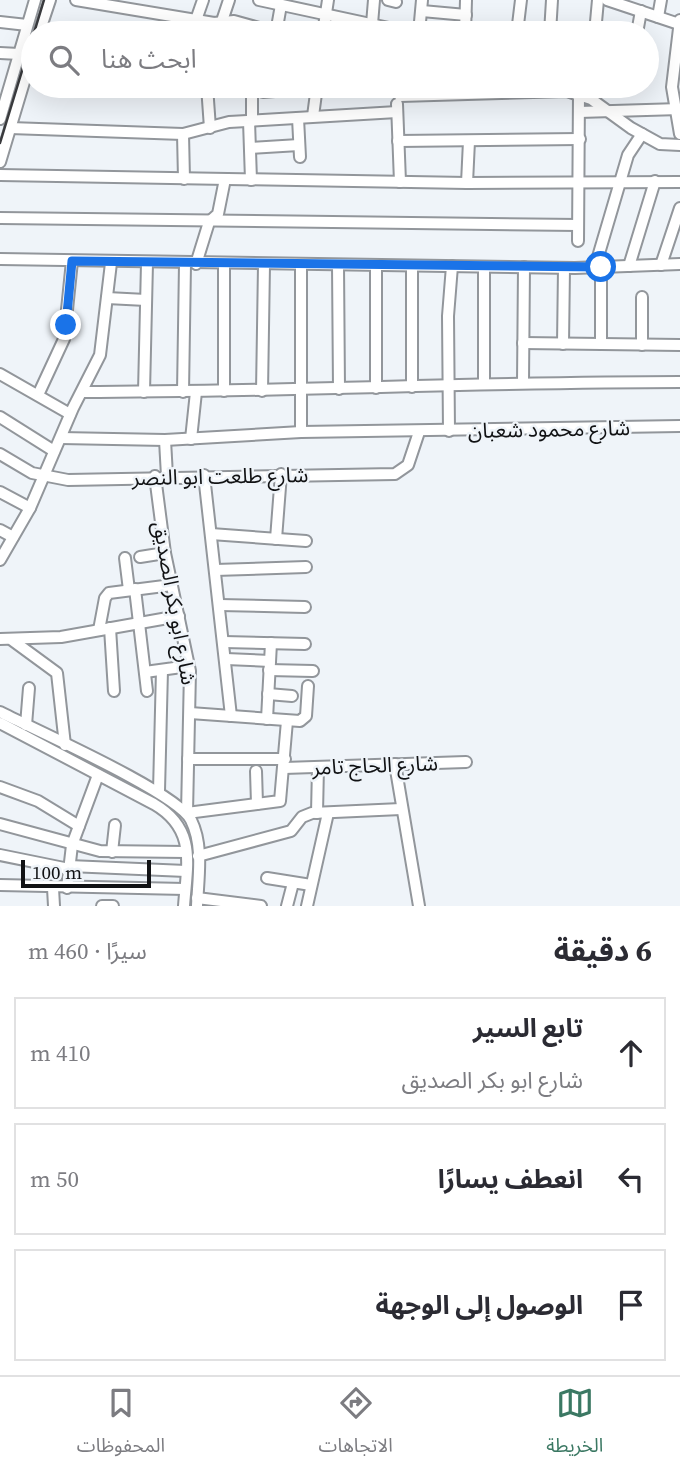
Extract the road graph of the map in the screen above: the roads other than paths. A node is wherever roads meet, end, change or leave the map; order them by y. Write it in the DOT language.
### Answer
graph roads {
  1 [pos="35,0"];
  2 [pos="50,0"];
  3 [pos="76,0"];
  4 [pos="203,0"];
  5 [pos="229,0"];
  6 [pos="260,0"];
  7 [pos="328,0"];
  8 [pos="373,0"];
  9 [pos="466,0"];
  10 [pos="522,0"];
  11 [pos="552,0"];
  12 [pos="598,0"];
  13 [pos="661,0"];
  14 [pos="612,1"];
  15 [pos="285,3"];
  16 [pos="422,5"];
  17 [pos="638,7"];
  18 [pos="326,12"];
  19 [pos="466,15"];
  20 [pos="657,17"];
  21 [pos="196,20"];
  22 [pos="28,21"];
  23 [pos="43,21"];
  24 [pos="199,21"];
  25 [pos="222,21"];
  26 [pos="280,21"];
  27 [pos="325,21"];
  28 [pos="360,21"];
  29 [pos="372,21"];
  30 [pos="466,21"];
  31 [pos="519,21"];
  32 [pos="551,21"];
  33 [pos="596,21"];
  34 [pos="0,22"];
  35 [pos="680,22"];
  36 [pos="21,24"];
  37 [pos="21,47"];
  38 [pos="0,52"];
  39 [pos="19,54"];
  40 [pos="5,84"];
  41 [pos="21,92"];
  42 [pos="208,98"];
  43 [pos="249,98"];
  44 [pos="316,98"];
  45 [pos="398,98"];
  46 [pos="579,98"];
  47 [pos="586,98"];
  48 [pos="678,109"];
  49 [pos="605,111"];
  50 [pos="397,112"];
  51 [pos="579,112"];
  52 [pos="298,117"];
  53 [pos="313,117"];
  54 [pos="0,119"];
  55 [pos="250,120"];
  56 [pos="10,128"];
  57 [pos="210,128"];
  58 [pos="183,134"];
  59 [pos="642,134"];
  60 [pos="680,134"];
  61 [pos="580,139"];
  62 [pos="398,141"];
  63 [pos="469,141"];
  64 [pos="299,145"];
  65 [pos="680,145"];
  66 [pos="250,148"];
  67 [pos="300,157"];
  68 [pos="0,162"];
  69 [pos="0,175"];
  70 [pos="184,179"];
  71 [pos="225,179"];
  72 [pos="251,180"];
  73 [pos="580,181"];
  74 [pos="620,181"];
  75 [pos="655,181"];
  76 [pos="400,182"];
  77 [pos="680,182"];
  78 [pos="467,183"];
  79 [pos="680,208"];
  80 [pos="0,218"];
  81 [pos="209,222"];
  82 [pos="578,225"];
  83 [pos="578,241"];
  84 [pos="0,259"];
  85 [pos="72,261"];
  86 [pos="111,263"];
  87 [pos="147,263"];
  88 [pos="191,264"];
  89 [pos="224,264"];
  90 [pos="264,264"];
  91 [pos="680,264"];
  92 [pos="301,265"];
  93 [pos="338,265"];
  94 [pos="661,265"];
  95 [pos="376,266"];
  96 [pos="412,266"];
  97 [pos="629,266"];
  98 [pos="452,267"];
  99 [pos="484,267"];
  100 [pos="524,267"];
  101 [pos="598,267"];
  102 [pos="564,268"];
  103 [pos="642,297"];
  104 [pos="107,298"];
  105 [pos="146,300"];
  106 [pos="523,343"];
  107 [pos="563,344"];
  108 [pos="601,344"];
  109 [pos="642,345"];
  110 [pos="680,345"];
  111 [pos="0,374"];
  112 [pos="523,382"];
  113 [pos="680,382"];
  114 [pos="484,383"];
  115 [pos="449,386"];
  116 [pos="412,387"];
  117 [pos="376,388"];
  118 [pos="339,389"];
  119 [pos="224,391"];
  120 [pos="262,391"];
  121 [pos="299,391"];
  122 [pos="82,392"];
  123 [pos="144,392"];
  124 [pos="183,392"];
  125 [pos="196,392"];
  126 [pos="38,396"];
  127 [pos="70,414"];
  128 [pos="0,417"];
  129 [pos="680,426"];
  130 [pos="449,431"];
  131 [pos="301,432"];
  132 [pos="419,432"];
  133 [pos="61,438"];
  134 [pos="191,439"];
  135 [pos="165,440"];
  136 [pos="54,451"];
  137 [pos="0,454"];
  138 [pos="281,474"];
  139 [pos="204,475"];
  140 [pos="161,476"];
  141 [pos="44,477"];
  142 [pos="0,492"];
  143 [pos="30,508"];
  144 [pos="0,530"];
  145 [pos="211,534"];
  146 [pos="13,537"];
  147 [pos="276,539"];
  148 [pos="306,541"];
  149 [pos="164,553"];
  150 [pos="140,557"];
  151 [pos="125,558"];
  152 [pos="0,560"];
  153 [pos="306,567"];
  154 [pos="215,570"];
  155 [pos="172,585"];
  156 [pos="132,589"];
  157 [pos="220,605"];
  158 [pos="305,607"];
  159 [pos="179,616"];
  160 [pos="139,623"];
  161 [pos="104,629"];
  162 [pos="6,640"];
  163 [pos="224,642"];
  164 [pos="271,643"];
  165 [pos="304,644"];
  166 [pos="226,659"];
  167 [pos="270,665"];
  168 [pos="189,666"];
  169 [pos="162,670"];
  170 [pos="313,671"];
  171 [pos="145,672"];
  172 [pos="308,685"];
  173 [pos="29,688"];
  174 [pos="114,691"];
  175 [pos="147,691"];
  176 [pos="268,694"];
  177 [pos="292,696"];
  178 [pos="0,712"];
  179 [pos="190,713"];
  180 [pos="231,716"];
  181 [pos="267,719"];
  182 [pos="287,721"];
  183 [pos="0,723"];
  184 [pos="26,725"];
  185 [pos="65,745"];
  186 [pos="188,759"];
  187 [pos="466,762"];
  188 [pos="285,763"];
  189 [pos="395,764"];
  190 [pos="318,767"];
  191 [pos="256,771"];
  192 [pos="98,775"];
  193 [pos="0,787"];
  194 [pos="159,791"];
  195 [pos="257,804"];
  196 [pos="401,809"];
  197 [pos="187,813"];
  198 [pos="323,813"];
  199 [pos="0,824"];
  200 [pos="115,825"];
  201 [pos="79,826"];
  202 [pos="72,845"];
  203 [pos="112,852"];
  204 [pos="187,852"];
  205 [pos="0,855"];
  206 [pos="198,856"];
  207 [pos="69,867"];
  208 [pos="187,871"];
  209 [pos="267,878"];
  210 [pos="293,883"];
  211 [pos="0,885"];
  212 [pos="311,886"];
  213 [pos="53,888"];
  214 [pos="67,888"];
  215 [pos="185,890"];
  216 [pos="197,902"];
  217 [pos="54,906"];
  218 [pos="103,906"];
  219 [pos="113,906"];
  220 [pos="184,906"];
  221 [pos="261,906"];
  222 [pos="287,906"];
  223 [pos="307,906"];
  224 [pos="419,906"];
  1 -- 22 [label="street"];
  2 -- 23 [label="street"];
  3 -- 21 [label="street"];
  4 -- 21 [label="street"];
  5 -- 25 [label="street"];
  6 -- 15 [label="street"];
  7 -- 18 [label="street"];
  8 -- 29 [label="street"];
  9 -- 19 [label="street"];
  10 -- 31 [label="street"];
  11 -- 32 [label="street"];
  12 -- 33 [label="street"];
  13 -- 20 [label="street"];
  14 -- 17 [label="street"];
  15 -- 18 [label="street"];
  15 -- 26 [label="street"];
  16 -- 19 [label="street"];
  17 -- 20 [label="street"];
  18 -- 27 [label="street"];
  18 -- 28 [label="street"];
  19 -- 30 [label="street"];
  20 -- 35 [label="street"];
  21 -- 24 [label="street"];
  34 -- 36 [label="street"];
  35 -- 48 [label="street"];
  37 -- 39 [label="street"];
  38 -- 39 [label="street"];
  39 -- 40 [label="street"];
  40 -- 54 [label="street"];
  41 -- 56 [label="street"];
  42 -- 57 [label="street"];
  43 -- 55 [label="street"];
  44 -- 53 [label="street"];
  45 -- 50 [label="street"];
  46 -- 51 [label="street"];
  47 -- 49 [label="street"];
  48 -- 49 [label="street"];
  48 -- 60 [label="street"];
  49 -- 51 [label="street"];
  49 -- 59 [label="street"];
  50 -- 53 [label="street"];
  50 -- 62 [label="street"];
  51 -- 61 [label="street"];
  52 -- 53 [label="street"];
  52 -- 55 [label="street"];
  52 -- 64 [label="street"];
  55 -- 57 [label="street"];
  55 -- 66 [label="street"];
  56 -- 58 [label="street"];
  56 -- 68 [label="street"];
  57 -- 58 [label="street"];
  58 -- 70 [label="street"];
  59 -- 65 [label="street"];
  59 -- 74 [label="street"];
  61 -- 63 [label="street"];
  61 -- 73 [label="street"];
  62 -- 63 [label="street"];
  62 -- 76 [label="street"];
  63 -- 78 [label="street"];
  64 -- 66 [label="street"];
  64 -- 67 [label="street"];
  66 -- 72 [label="street"];
  69 -- 70 [label="street"];
  70 -- 71 [label="street"];
  71 -- 72 [label="street"];
  71 -- 81 [label="street"];
  72 -- 76 [label="street"];
  73 -- 74 [label="street"];
  73 -- 78 [label="street"];
  73 -- 82 [label="street"];
  74 -- 75 [label="street"];
  74 -- 101 [label="street"];
  75 -- 77 [label="street"];
  75 -- 97 [label="street"];
  76 -- 78 [label="street"];
  79 -- 94 [label="street"];
  80 -- 81 [label="street"];
  81 -- 82 [label="street"];
  81 -- 88 [label="street"];
  82 -- 83 [label="street"];
  84 -- 85 [label="street"];
  85 -- 86 [label="street"];
  85 -- 126 [label="street"];
  86 -- 87 [label="street"];
  86 -- 104 [label="street"];
  87 -- 88 [label="street"];
  87 -- 105 [label="street"];
  88 -- 89 [label="street"];
  88 -- 124 [label="street"];
  89 -- 90 [label="street"];
  89 -- 119 [label="street"];
  90 -- 92 [label="street"];
  90 -- 120 [label="street"];
  91 -- 94 [label="street"];
  92 -- 93 [label="street"];
  92 -- 121 [label="street"];
  93 -- 95 [label="street"];
  93 -- 118 [label="street"];
  94 -- 97 [label="street"];
  95 -- 96 [label="street"];
  95 -- 117 [label="street"];
  96 -- 98 [label="street"];
  96 -- 116 [label="street"];
  97 -- 101 [label="street"];
  98 -- 99 [label="street"];
  98 -- 115 [label="street"];
  99 -- 100 [label="street"];
  99 -- 114 [label="street"];
  100 -- 102 [label="street"];
  100 -- 106 [label="street"];
  101 -- 102 [label="street"];
  101 -- 108 [label="street"];
  102 -- 107 [label="street"];
  103 -- 109 [label="street"];
  104 -- 105 [label="street"];
  104 -- 122 [label="street"];
  105 -- 123 [label="street"];
  106 -- 107 [label="street"];
  106 -- 112 [label="street"];
  107 -- 108 [label="street"];
  108 -- 109 [label="street"];
  109 -- 110 [label="street"];
  111 -- 126 [label="street"];
  112 -- 113 [label="street"];
  112 -- 114 [label="street"];
  114 -- 115 [label="street"];
  115 -- 116 [label="street"];
  115 -- 130 [label="street"];
  116 -- 117 [label="street"];
  117 -- 118 [label="street"];
  118 -- 121 [label="street"];
  119 -- 120 [label="street"];
  119 -- 125 [label="street"];
  120 -- 121 [label="street"];
  121 -- 131 [label="street"];
  122 -- 123 [label="street"];
  122 -- 127 [label="street"];
  123 -- 124 [label="street"];
  124 -- 125 [label="street"];
  125 -- 134 [label="street"];
  126 -- 127 [label="street"];
  127 -- 133 [label="street"];
  128 -- 136 [label="street"];
  129 -- 130 [label="street, شارع محمود شعبان"];
  130 -- 132 [label="street, شارع محمود شعبان"];
  131 -- 132 [label="street, شارع محمود شعبان"];
  131 -- 134 [label="street, شارع محمود شعبان"];
  132 -- 138 [label="street, شارع طلعت ابو النصر"];
  133 -- 135 [label="street, شارع محمود شعبان"];
  133 -- 136 [label="street"];
  134 -- 135 [label="street, شارع محمود شعبان"];
  135 -- 140 [label="street, شارع ابو بكر الصديق"];
  136 -- 141 [label="street"];
  137 -- 141 [label="street, شارع طلعت ابو النصر"];
  138 -- 139 [label="street, شارع طلعت ابو النصر"];
  138 -- 147 [label="street"];
  139 -- 140 [label="street, شارع طلعت ابو النصر"];
  139 -- 145 [label="street"];
  140 -- 141 [label="street, شارع طلعت ابو النصر"];
  140 -- 149 [label="street, شارع ابو بكر الصديق"];
  141 -- 143 [label="street"];
  142 -- 143 [label="street"];
  143 -- 146 [label="street"];
  144 -- 146 [label="street"];
  145 -- 147 [label="street"];
  145 -- 154 [label="street"];
  146 -- 152 [label="street"];
  147 -- 148 [label="street"];
  149 -- 150 [label="street"];
  149 -- 155 [label="street, شارع ابو بكر الصديق"];
  151 -- 156 [label="street"];
  153 -- 154 [label="street"];
  154 -- 157 [label="street"];
  155 -- 156 [label="street"];
  155 -- 159 [label="street, شارع ابو بكر الصديق"];
  156 -- 160 [label="street"];
  156 -- 161 [label="street"];
  157 -- 158 [label="street"];
  157 -- 163 [label="street"];
  159 -- 160 [label="street"];
  159 -- 168 [label="street, شارع ابو بكر الصديق"];
  160 -- 161 [label="street"];
  160 -- 171 [label="street"];
  161 -- 162 [label="street"];
  161 -- 174 [label="street"];
  162 -- 185 [label="street"];
  163 -- 164 [label="street"];
  163 -- 166 [label="street"];
  164 -- 165 [label="street"];
  164 -- 167 [label="street"];
  166 -- 167 [label="street"];
  166 -- 180 [label="street"];
  167 -- 170 [label="street"];
  167 -- 176 [label="street"];
  168 -- 169 [label="street"];
  168 -- 179 [label="street, شارع ابو بكر الصديق"];
  169 -- 171 [label="street"];
  169 -- 194 [label="street"];
  171 -- 175 [label="street"];
  172 -- 182 [label="street"];
  173 -- 184 [label="street"];
  176 -- 177 [label="street"];
  176 -- 181 [label="street"];
  178 -- 184 [label="street"];
  179 -- 180 [label="street"];
  179 -- 186 [label="street, شارع ابو بكر الصديق"];
  180 -- 181 [label="street"];
  181 -- 182 [label="street"];
  182 -- 188 [label="street"];
  183 -- 192 [label="street"];
  184 -- 185 [label="street"];
  185 -- 194 [label="street"];
  186 -- 188 [label="street, شارع الحاج تامر"];
  186 -- 197 [label="street, شارع ابو بكر الصديق"];
  187 -- 189 [label="street, شارع الحاج تامر"];
  188 -- 190 [label="street, شارع الحاج تامر"];
  188 -- 195 [label="street"];
  189 -- 190 [label="street, شارع الحاج تامر"];
  189 -- 196 [label="street"];
  190 -- 198 [label="street"];
  191 -- 195 [label="street"];
  192 -- 201 [label="street"];
  192 -- 204 [label="street"];
  193 -- 201 [label="street"];
  194 -- 197 [label="street"];
  195 -- 197 [label="street"];
  196 -- 198 [label="street"];
  196 -- 224 [label="street"];
  197 -- 206 [label="street, شارع ابو بكر الصديق"];
  198 -- 206 [label="street"];
  198 -- 212 [label="street"];
  199 -- 202 [label="street"];
  200 -- 203 [label="street"];
  201 -- 202 [label="street"];
  202 -- 203 [label="street"];
  202 -- 207 [label="street"];
  203 -- 204 [label="street"];
  204 -- 208 [label="street"];
  205 -- 207 [label="street"];
  206 -- 216 [label="street, شارع ابو بكر الصديق"];
  207 -- 208 [label="street"];
  207 -- 214 [label="street"];
  208 -- 215 [label="street"];
  209 -- 210 [label="street"];
  210 -- 212 [label="street"];
  210 -- 222 [label="street"];
  211 -- 213 [label="street"];
  212 -- 223 [label="street"];
  213 -- 214 [label="street"];
  213 -- 217 [label="street"];
  214 -- 215 [label="street"];
  215 -- 220 [label="street"];
  216 -- 221 [label="street"];
  218 -- 219 [label="street"];
}
